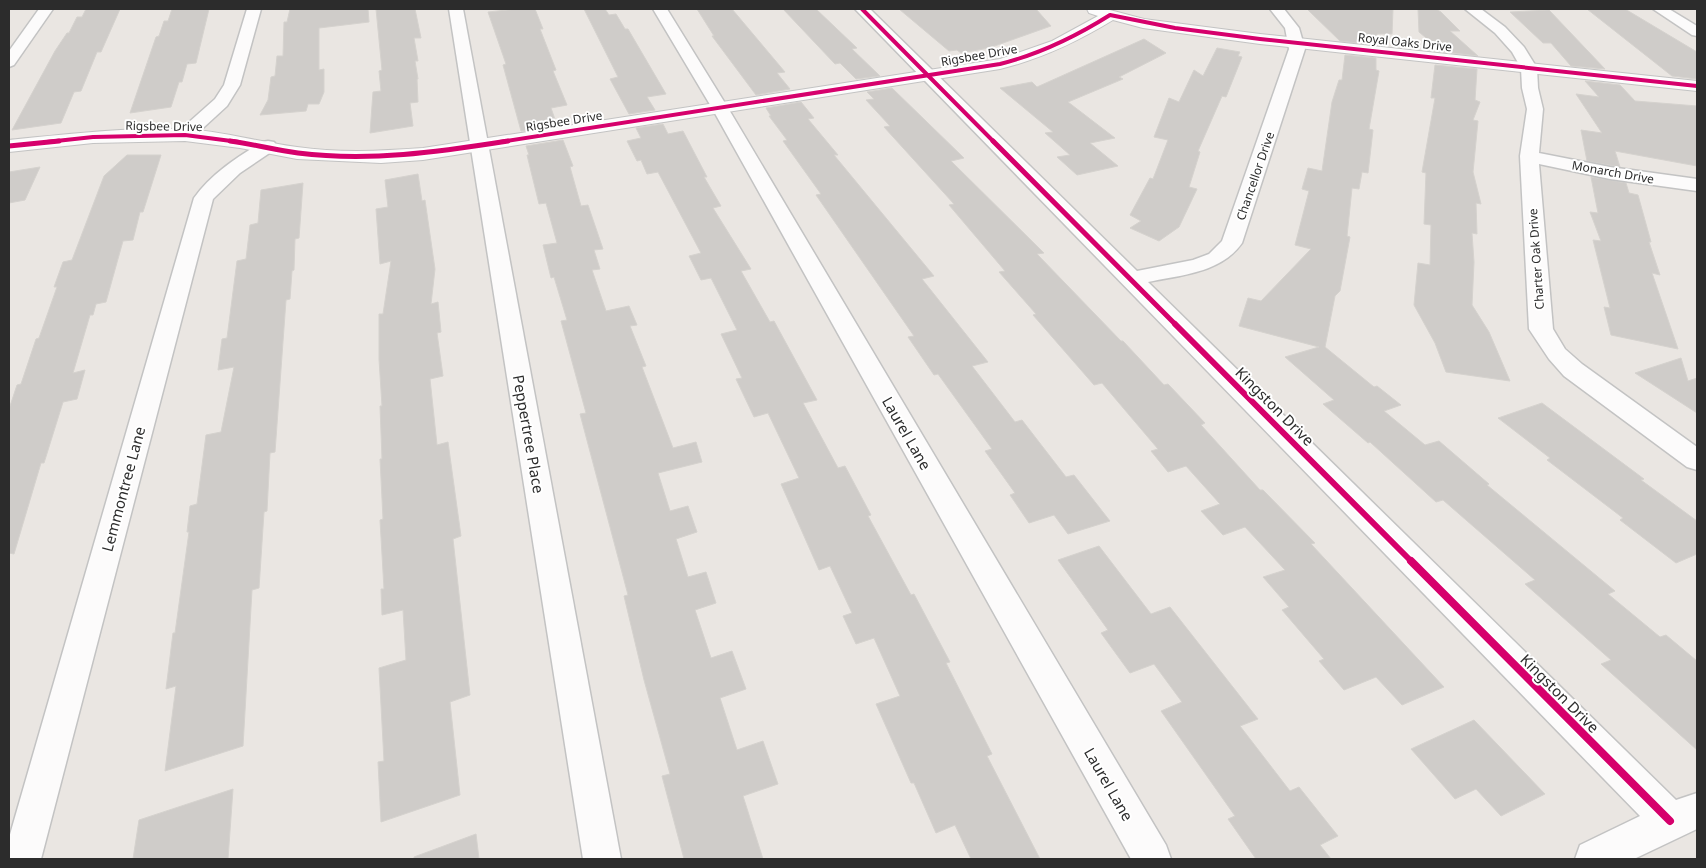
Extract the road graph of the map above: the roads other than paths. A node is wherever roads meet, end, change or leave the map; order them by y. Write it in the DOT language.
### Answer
graph roads {
  1 [pos="46,9"];
  2 [pos="254,9"];
  3 [pos="456,9"];
  4 [pos="660,9"];
  5 [pos="862,9"];
  6 [pos="1089,9"];
  7 [pos="1277,9"];
  8 [pos="1472,9"];
  9 [pos="1660,9"];
  10 [pos="1110,15"];
  11 [pos="1697,32"];
  12 [pos="1296,42"];
  13 [pos="9,62"];
  14 [pos="1529,68"];
  15 [pos="929,75"];
  16 [pos="1697,86"];
  17 [pos="720,108"];
  18 [pos="185,135"];
  19 [pos="9,146"];
  20 [pos="268,146"];
  21 [pos="479,146"];
  22 [pos="1529,156"];
  23 [pos="1697,185"];
  24 [pos="1132,279"];
  25 [pos="1697,460"];
  26 [pos="1683,816"];
  27 [pos="22,859"];
  28 [pos="602,859"];
  29 [pos="1152,859"];
  30 [pos="1594,859"];
  1 -- 13 [label="street"];
  2 -- 18 [label="street"];
  3 -- 21 [label="street, Peppertree Place"];
  4 -- 17 [label="street, Laurel Lane"];
  5 -- 15 [label="street, Kingston Drive"];
  6 -- 10 [label="street, Royal Oaks Drive"];
  7 -- 12 [label="street"];
  8 -- 14 [label="street, Charter Oak Drive"];
  9 -- 11 [label="street"];
  10 -- 12 [label="street, Royal Oaks Drive"];
  10 -- 15 [label="street, Rigsbee Drive"];
  12 -- 14 [label="street, Royal Oaks Drive"];
  12 -- 24 [label="street, Chancellor Drive"];
  14 -- 16 [label="street, Royal Oaks Drive"];
  14 -- 22 [label="street, Charter Oak Drive"];
  15 -- 17 [label="street, Rigsbee Drive"];
  15 -- 24 [label="street, Kingston Drive"];
  17 -- 21 [label="street, Rigsbee Drive"];
  17 -- 29 [label="street, Laurel Lane"];
  18 -- 19 [label="street, Rigsbee Drive"];
  18 -- 20 [label="street, Rigsbee Drive"];
  20 -- 21 [label="street, Rigsbee Drive"];
  20 -- 27 [label="street, Lemmontree Lane"];
  21 -- 28 [label="street, Peppertree Place"];
  22 -- 23 [label="street, Monarch Drive"];
  22 -- 25 [label="street, Charter Oak Drive"];
  24 -- 26 [label="street, Kingston Drive"];
  26 -- 30 [label="street"];
}
